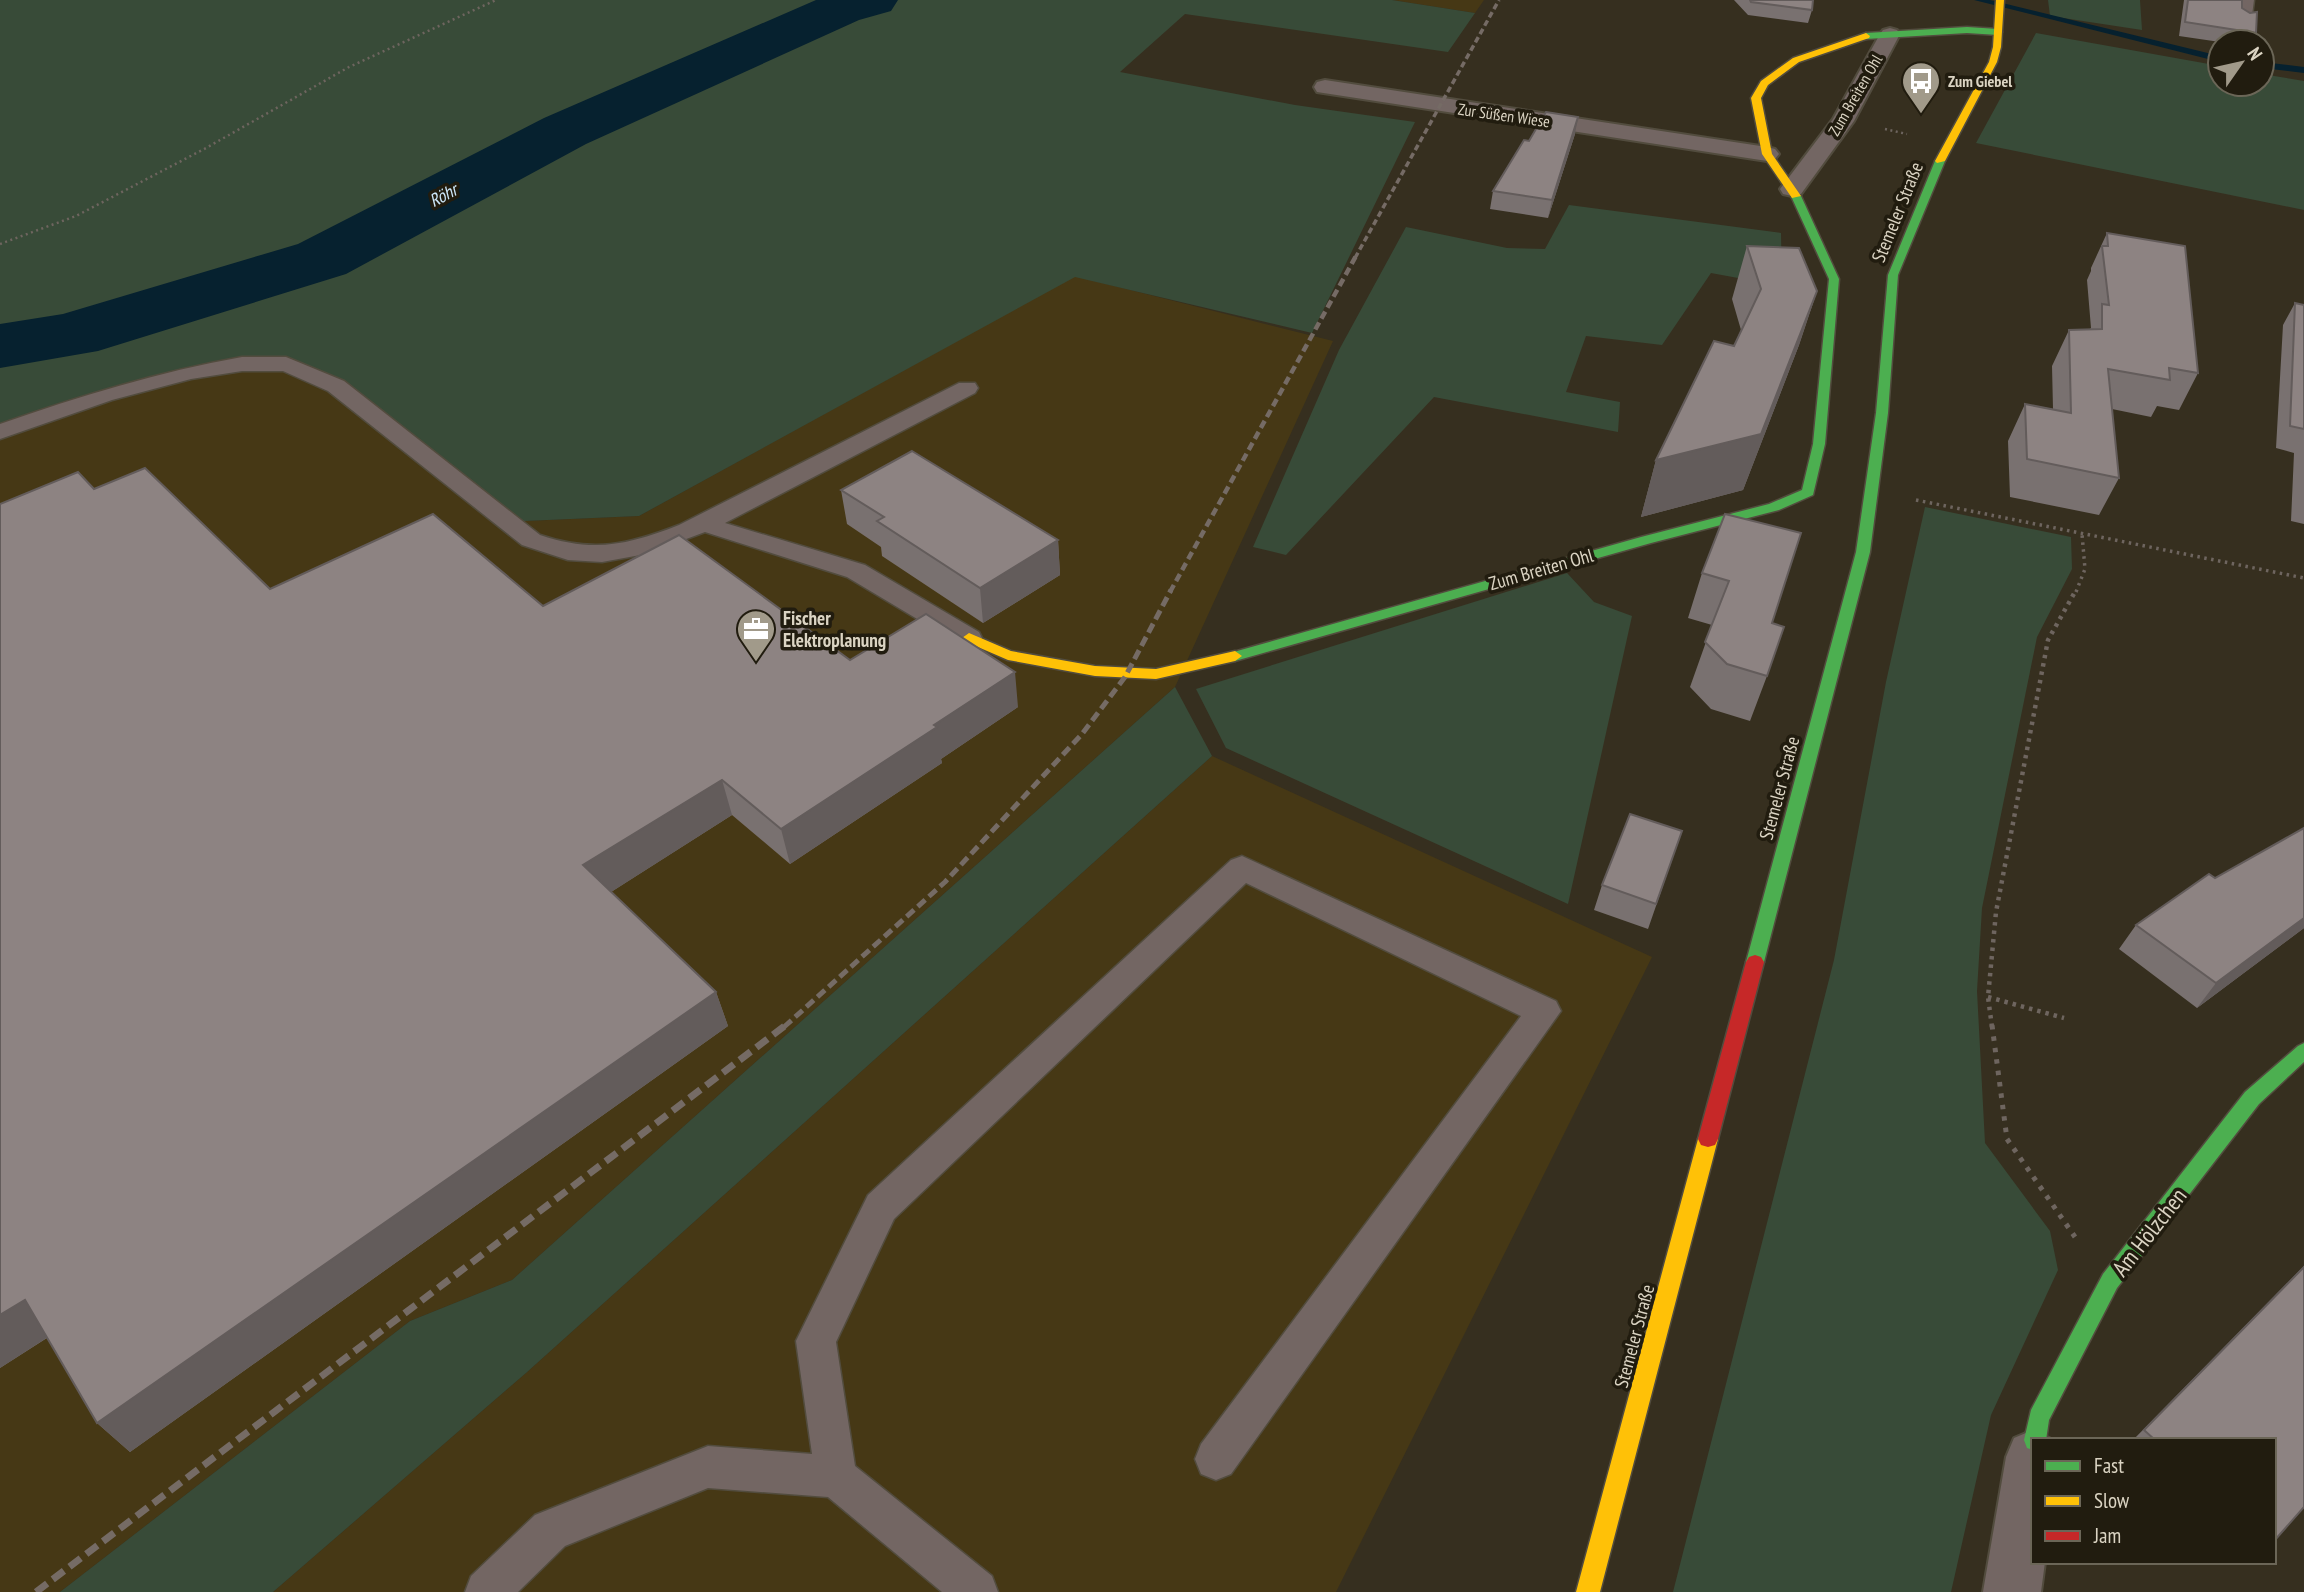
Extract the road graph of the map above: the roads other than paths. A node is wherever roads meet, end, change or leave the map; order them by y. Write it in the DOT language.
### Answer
graph roads {
  1 [pos="2000,0"];
  2 [pos="2246,0"];
  3 [pos="2245,20"];
  4 [pos="1998,32"];
  5 [pos="1890,33"];
  6 [pos="1325,87"];
  7 [pos="1767,154"];
  8 [pos="1792,189"];
  9 [pos="967,388"];
  10 [pos="0,432"];
  11 [pos="703,524"];
  12 [pos="969,638"];
  13 [pos="2304,1051"];
  14 [pos="2035,1438"];
  15 [pos="1216,1459"];
  16 [pos="2031,1470"];
  17 [pos="836,1476"];
  18 [pos="486,1592"];
  19 [pos="976,1592"];
  20 [pos="1588,1592"];
  21 [pos="2012,1592"];
  1 -- 4 [label="street, Stemeler Straße"];
  2 -- 3 [label="lane"];
  4 -- 5 [label="street, Zum Breiten Ohl"];
  4 -- 20 [label="street, Stemeler Straße"];
  5 -- 7 [label="street, Zum Breiten Ohl"];
  5 -- 8 [label="street, Zum Breiten Ohl"];
  6 -- 7 [label="street, Zur Süßen Wiese"];
  7 -- 8 [label="street, Zum Breiten Ohl"];
  8 -- 12 [label="street, Zum Breiten Ohl"];
  9 -- 11 [label="lane"];
  10 -- 11 [label="lane"];
  11 -- 12 [label="lane"];
  13 -- 14 [label="street, Am Hölzchen"];
  15 -- 17 [label="lane"];
  16 -- 21 [label="street"];
  17 -- 18 [label="lane"];
  17 -- 19 [label="lane"];
}
